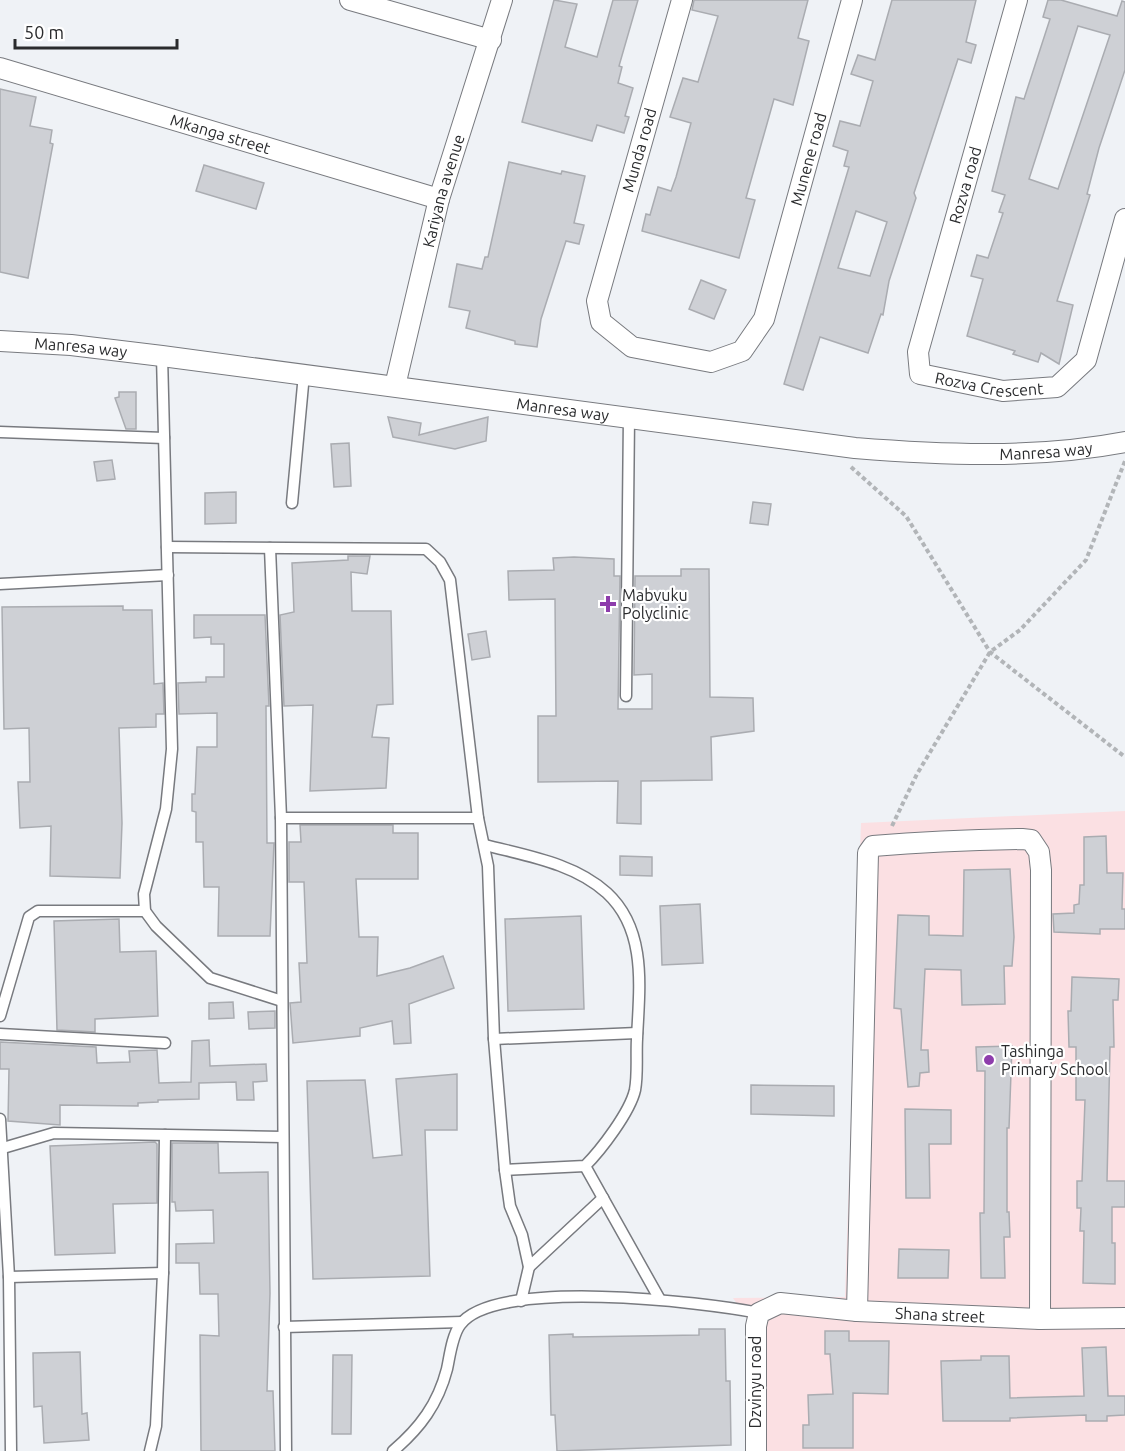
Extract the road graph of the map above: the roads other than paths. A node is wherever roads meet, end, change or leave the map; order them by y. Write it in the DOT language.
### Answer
graph roads {
  1 [pos="350,0"];
  2 [pos="502,0"];
  3 [pos="682,0"];
  4 [pos="852,0"];
  5 [pos="1017,0"];
  6 [pos="491,40"];
  7 [pos="0,68"];
  8 [pos="439,199"];
  9 [pos="1125,219"];
  10 [pos="597,301"];
  11 [pos="0,341"];
  12 [pos="162,356"];
  13 [pos="919,371"];
  14 [pos="304,374"];
  15 [pos="395,386"];
  16 [pos="629,417"];
  17 [pos="0,432"];
  18 [pos="164,438"];
  19 [pos="1125,442"];
  20 [pos="292,503"];
  21 [pos="167,547"];
  22 [pos="270,548"];
  23 [pos="168,575"];
  24 [pos="0,584"];
  25 [pos="626,696"];
  26 [pos="281,818"];
  27 [pos="477,818"];
  28 [pos="485,845"];
  29 [pos="145,910"];
  30 [pos="282,1001"];
  31 [pos="0,1016"];
  32 [pos="637,1033"];
  33 [pos="0,1034"];
  34 [pos="494,1039"];
  35 [pos="165,1043"];
  36 [pos="0,1119"];
  37 [pos="165,1135"];
  38 [pos="283,1137"];
  39 [pos="3,1148"];
  40 [pos="585,1166"];
  41 [pos="505,1170"];
  42 [pos="603,1198"];
  43 [pos="529,1268"];
  44 [pos="163,1273"];
  45 [pos="9,1277"];
  46 [pos="659,1298"];
  47 [pos="521,1301"];
  48 [pos="857,1311"];
  49 [pos="759,1313"];
  50 [pos="1125,1318"];
  51 [pos="1040,1319"];
  52 [pos="462,1322"];
  53 [pos="284,1327"];
  54 [pos="11,1451"];
  55 [pos="150,1451"];
  56 [pos="286,1451"];
  57 [pos="393,1451"];
  58 [pos="756,1451"];
  1 -- 6 [label="street"];
  2 -- 6 [label="street, Kariyana avenue"];
  3 -- 10 [label="street, Munda road"];
  4 -- 10 [label="street, Munene road"];
  5 -- 13 [label="street, Rozva road"];
  6 -- 8 [label="street, Kariyana avenue"];
  7 -- 8 [label="street, Mkanga street"];
  8 -- 15 [label="street, Kariyana avenue"];
  9 -- 13 [label="street, Rozva Crescent"];
  11 -- 12 [label="street, Manresa way"];
  12 -- 14 [label="street, Manresa way"];
  12 -- 18 [label="lane"];
  14 -- 15 [label="street, Manresa way"];
  14 -- 20 [label="lane"];
  15 -- 16 [label="street, Manresa way"];
  16 -- 19 [label="street, Manresa way"];
  16 -- 25 [label="lane"];
  17 -- 18 [label="lane"];
  18 -- 21 [label="lane"];
  21 -- 22 [label="lane"];
  21 -- 23 [label="lane"];
  22 -- 26 [label="lane"];
  22 -- 27 [label="lane"];
  23 -- 24 [label="lane"];
  23 -- 29 [label="lane"];
  26 -- 27 [label="lane"];
  26 -- 30 [label="lane"];
  27 -- 28 [label="lane"];
  28 -- 32 [label="lane"];
  28 -- 34 [label="lane"];
  29 -- 30 [label="lane"];
  29 -- 31 [label="lane"];
  30 -- 38 [label="lane"];
  32 -- 34 [label="lane"];
  32 -- 40 [label="lane"];
  33 -- 35 [label="lane"];
  34 -- 41 [label="lane"];
  36 -- 39 [label="lane"];
  37 -- 38 [label="lane"];
  37 -- 39 [label="lane"];
  37 -- 44 [label="lane"];
  38 -- 53 [label="lane"];
  39 -- 45 [label="lane"];
  40 -- 41 [label="lane"];
  40 -- 42 [label="lane"];
  41 -- 43 [label="lane"];
  42 -- 43 [label="lane"];
  42 -- 46 [label="lane"];
  43 -- 47 [label="lane"];
  44 -- 45 [label="lane"];
  44 -- 55 [label="lane"];
  45 -- 54 [label="lane"];
  46 -- 47 [label="lane"];
  46 -- 49 [label="lane"];
  47 -- 52 [label="lane"];
  48 -- 49 [label="street, Shana street"];
  48 -- 51 [label="street, Shana street"];
  48 -- 51 [label="street"];
  49 -- 58 [label="street, Dzvinyu road"];
  50 -- 51 [label="street, Shana street"];
  52 -- 53 [label="lane"];
  52 -- 57 [label="lane"];
  53 -- 56 [label="lane"];
}
